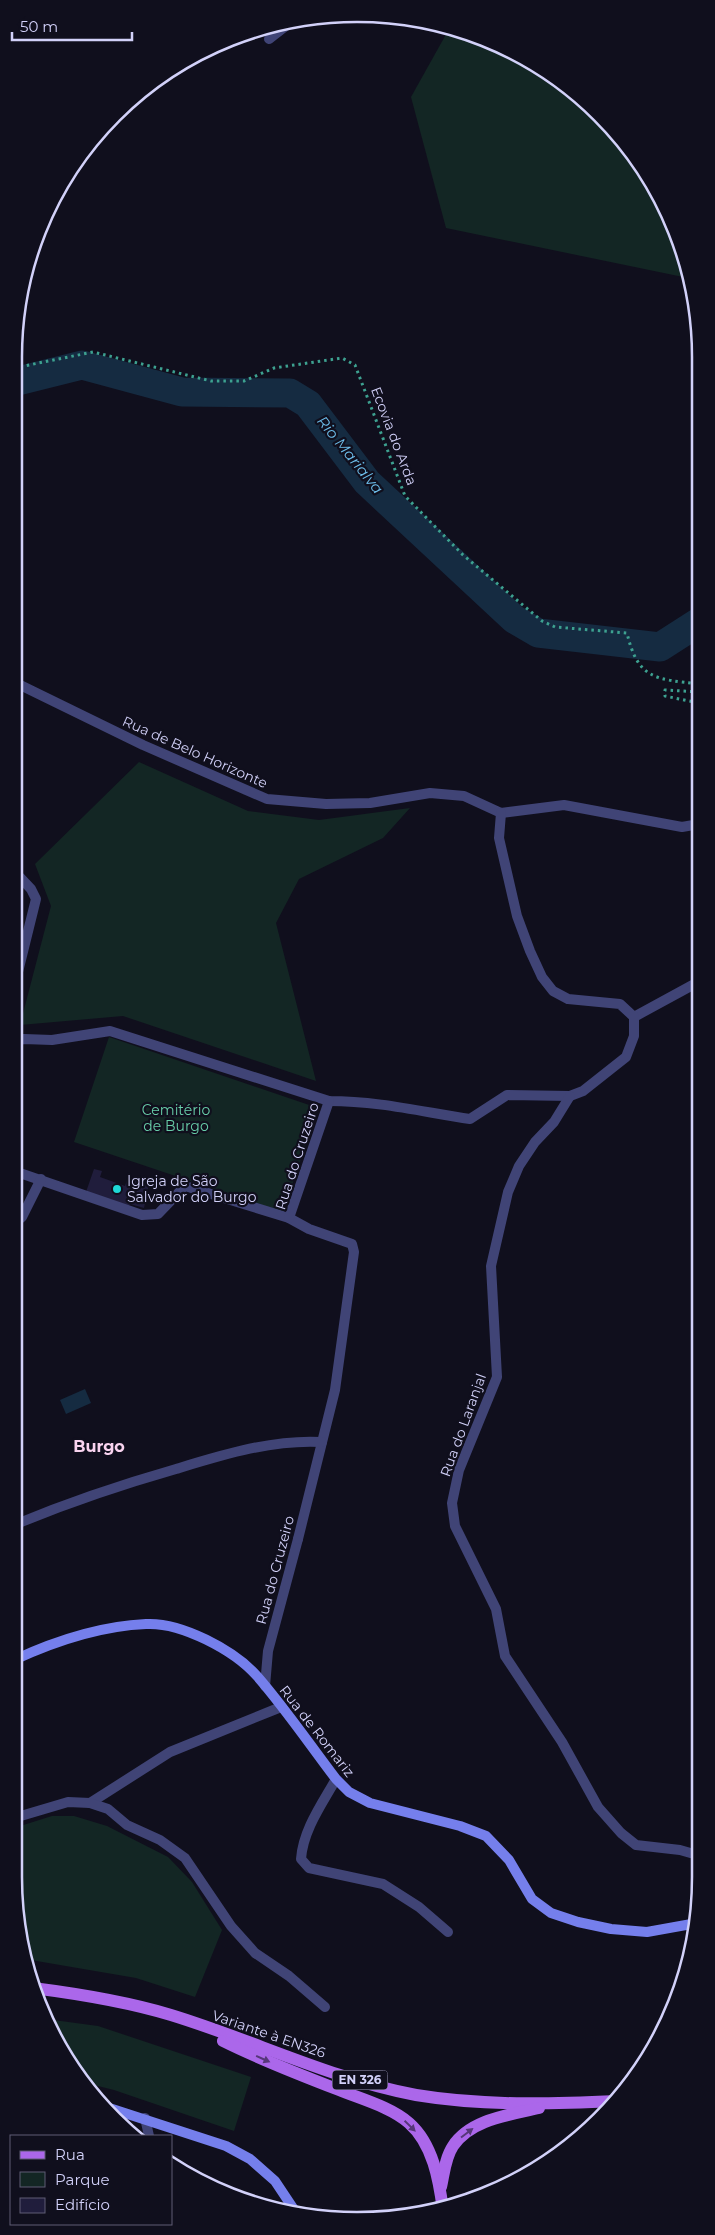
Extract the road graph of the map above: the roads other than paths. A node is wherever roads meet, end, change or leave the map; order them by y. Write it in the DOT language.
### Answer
graph roads {
  1 [pos="276,33"];
  2 [pos="269,38"];
  3 [pos="22,686"];
  4 [pos="501,813"];
  5 [pos="692,825"];
  6 [pos="22,879"];
  7 [pos="22,956"];
  8 [pos="692,985"];
  9 [pos="634,1017"];
  10 [pos="22,1039"];
  11 [pos="570,1096"];
  12 [pos="329,1101"];
  13 [pos="22,1173"];
  14 [pos="42,1179"];
  15 [pos="22,1217"];
  16 [pos="289,1218"];
  17 [pos="322,1442"];
  18 [pos="22,1522"];
  19 [pos="22,1656"];
  20 [pos="265,1686"];
  21 [pos="281,1707"];
  22 [pos="336,1779"];
  23 [pos="90,1803"];
  24 [pos="22,1816"];
  25 [pos="692,1853"];
  26 [pos="689,1924"];
  27 [pos="448,1932"];
  28 [pos="42,1989"];
  29 [pos="325,2007"];
  30 [pos="172,2015"];
  31 [pos="606,2102"];
  32 [pos="556,2104"];
  33 [pos="117,2110"];
  34 [pos="145,2118"];
  35 [pos="149,2135"];
  36 [pos="440,2191"];
  37 [pos="442,2202"];
  38 [pos="291,2206"];
  1 -- 2 [label="street"];
  3 -- 4 [label="street, Rua de Belo Horizonte"];
  4 -- 5 [label="street"];
  4 -- 9 [label="street"];
  6 -- 7 [label="street"];
  8 -- 9 [label="street"];
  9 -- 11 [label="street, Rua do Cruzeiro"];
  10 -- 12 [label="street"];
  11 -- 12 [label="street, Rua do Cruzeiro"];
  11 -- 25 [label="street, Rua do Laranjal"];
  12 -- 16 [label="street, Rua do Cruzeiro"];
  13 -- 14 [label="street"];
  14 -- 15 [label="street"];
  14 -- 16 [label="street"];
  16 -- 17 [label="street, Rua do Cruzeiro"];
  17 -- 18 [label="street"];
  17 -- 20 [label="street, Rua do Cruzeiro"];
  19 -- 20 [label="main road, Rua de Romariz"];
  20 -- 21 [label="main road, Rua de Romariz"];
  21 -- 22 [label="main road, Rua de Romariz"];
  21 -- 23 [label="street"];
  22 -- 26 [label="main road, Rua de Romariz"];
  22 -- 27 [label="street"];
  23 -- 24 [label="street"];
  23 -- 29 [label="street"];
  28 -- 30 [label="main road, Variante à EN326 / EN 326"];
  30 -- 32 [label="main road, Variante à EN326 / EN 326"];
  30 -- 36 [label="main road, one-way"];
  31 -- 32 [label="main road, Variante à EN326 / EN 326"];
  36 -- 32 [label="main road, one-way"];
  33 -- 34 [label="main road"];
  34 -- 35 [label="street"];
  34 -- 38 [label="main road"];
  36 -- 37 [label="main road"];
}
